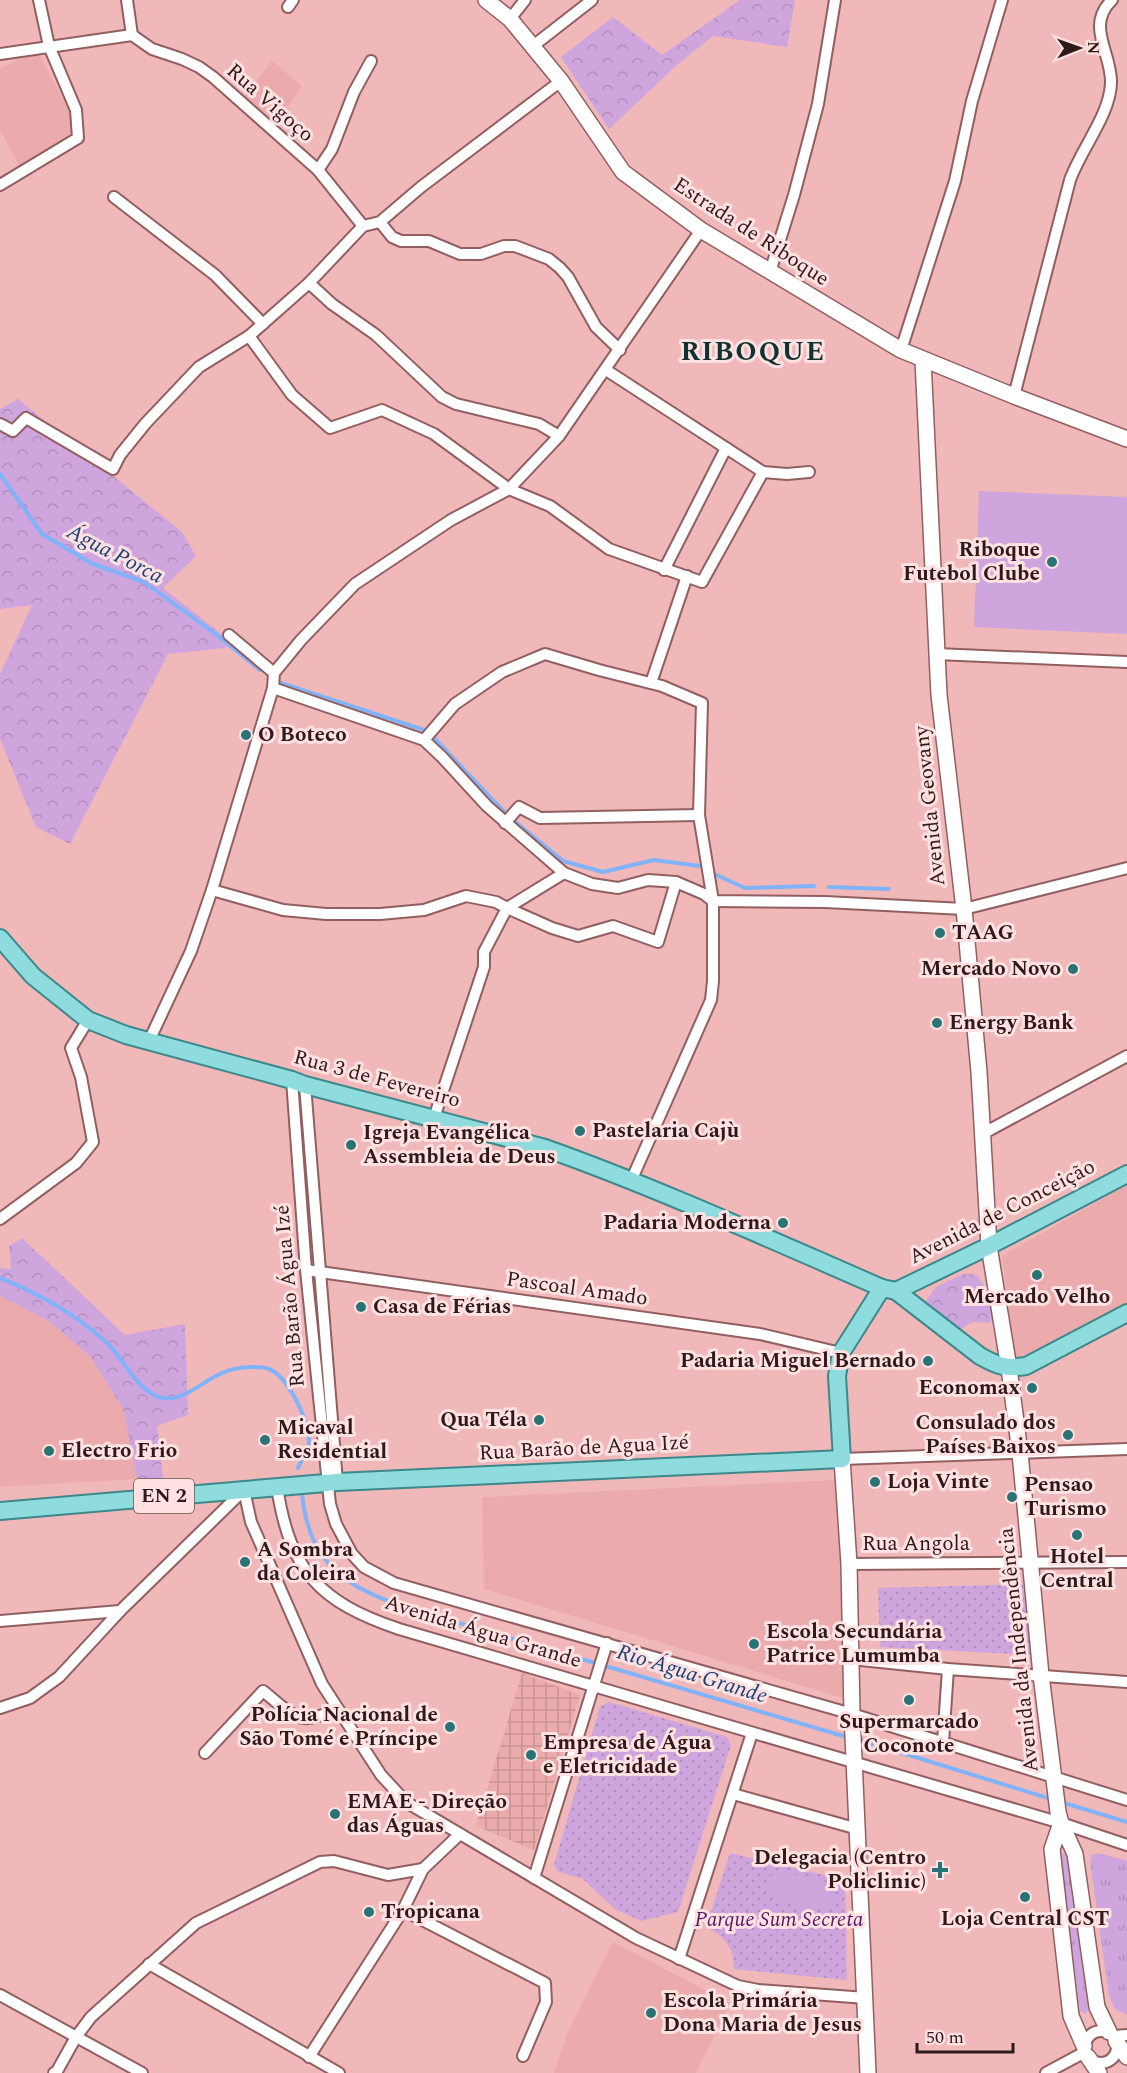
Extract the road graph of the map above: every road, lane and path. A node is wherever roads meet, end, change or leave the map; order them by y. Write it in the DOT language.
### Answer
graph roads {
  1 [pos="39,0"];
  2 [pos="127,0"];
  3 [pos="486,0"];
  4 [pos="525,0"];
  5 [pos="592,0"];
  6 [pos="835,0"];
  7 [pos="1002,0"];
  8 [pos="1112,0"];
  9 [pos="510,19"];
  10 [pos="132,34"];
  11 [pos="49,46"];
  12 [pos="533,46"];
  13 [pos="0,54"];
  14 [pos="371,61"];
  15 [pos="561,81"];
  16 [pos="318,170"];
  17 [pos="0,185"];
  18 [pos="114,196"];
  19 [pos="380,222"];
  20 [pos="363,226"];
  21 [pos="701,230"];
  22 [pos="770,272"];
  23 [pos="309,283"];
  24 [pos="263,324"];
  25 [pos="249,336"];
  26 [pos="620,350"];
  27 [pos="901,350"];
  28 [pos="923,360"];
  29 [pos="606,370"];
  30 [pos="1014,396"];
  31 [pos="0,424"];
  32 [pos="560,436"];
  33 [pos="1127,439"];
  34 [pos="726,448"];
  35 [pos="763,472"];
  36 [pos="809,472"];
  37 [pos="508,489"];
  38 [pos="664,570"];
  39 [pos="687,576"];
  40 [pos="230,635"];
  41 [pos="936,654"];
  42 [pos="1127,662"];
  43 [pos="274,673"];
  44 [pos="651,683"];
  45 [pos="273,688"];
  46 [pos="424,740"];
  47 [pos="699,815"];
  48 [pos="505,823"];
  49 [pos="1127,868"];
  50 [pos="564,873"];
  51 [pos="676,882"];
  52 [pos="212,890"];
  53 [pos="713,901"];
  54 [pos="507,908"];
  55 [pos="964,909"];
  56 [pos="0,939"];
  57 [pos="88,1020"];
  58 [pos="149,1041"];
  59 [pos="1127,1056"];
  60 [pos="298,1083"];
  61 [pos="434,1118"];
  62 [pos="984,1133"];
  63 [pos="1127,1174"];
  64 [pos="632,1181"];
  65 [pos="0,1219"];
  66 [pos="989,1246"];
  67 [pos="306,1270"];
  68 [pos="321,1273"];
  69 [pos="889,1289"];
  70 [pos="1126,1316"];
  71 [pos="842,1353"];
  72 [pos="1009,1368"];
  73 [pos="1127,1449"];
  74 [pos="1020,1453"];
  75 [pos="842,1459"];
  76 [pos="333,1482"];
  77 [pos="278,1487"];
  78 [pos="244,1490"];
  79 [pos="0,1511"];
  80 [pos="344,1542"];
  81 [pos="1127,1562"];
  82 [pos="849,1564"];
  83 [pos="1030,1564"];
  84 [pos="120,1611"];
  85 [pos="0,1621"];
  86 [pos="605,1648"];
  87 [pos="851,1659"];
  88 [pos="948,1669"];
  89 [pos="1041,1675"];
  90 [pos="1127,1682"];
  91 [pos="594,1686"];
  92 [pos="0,1707"];
  93 [pos="337,1708"];
  94 [pos="853,1721"];
  95 [pos="752,1733"];
  96 [pos="943,1742"];
  97 [pos="205,1753"];
  98 [pos="855,1763"];
  99 [pos="1054,1782"];
  100 [pos="733,1794"];
  101 [pos="1127,1800"];
  102 [pos="1059,1817"];
  103 [pos="858,1829"];
  104 [pos="460,1834"];
  105 [pos="1127,1845"];
  106 [pos="423,1869"];
  107 [pos="534,1878"];
  108 [pos="403,1910"];
  109 [pos="679,1959"];
  110 [pos="149,1964"];
  111 [pos="0,1995"];
  112 [pos="866,1998"];
  113 [pos="1116,2036"];
  114 [pos="76,2037"];
  115 [pos="1086,2052"];
  116 [pos="523,2056"];
  117 [pos="309,2057"];
  118 [pos="1127,2057"];
  119 [pos="54,2073"];
  120 [pos="142,2073"];
  121 [pos="339,2073"];
  122 [pos="868,2073"];
  123 [pos="1046,2073"];
  124 [pos="1099,2073"];
  1 -- 11 [label="street"];
  2 -- 10 [label="street"];
  3 -- 9 [label="street, Estrada de Riboque"];
  4 -- 9 [label="street"];
  5 -- 12 [label="street"];
  6 -- 22 [label="street"];
  7 -- 27 [label="street"];
  8 -- 30 [label="street"];
  9 -- 12 [label="street, Estrada de Riboque"];
  10 -- 11 [label="street"];
  10 -- 16 [label="street, Rua Vigoço"];
  11 -- 13 [label="street"];
  11 -- 17 [label="street"];
  12 -- 15 [label="street, Estrada de Riboque"];
  14 -- 16 [label="street"];
  15 -- 19 [label="street"];
  15 -- 21 [label="street, Estrada de Riboque"];
  16 -- 20 [label="street, Rua Vigoço"];
  18 -- 24 [label="street"];
  19 -- 20 [label="street"];
  19 -- 26 [label="street"];
  20 -- 23 [label="street"];
  21 -- 22 [label="street, Estrada de Riboque"];
  21 -- 26 [label="street"];
  22 -- 27 [label="street, Estrada de Riboque"];
  23 -- 24 [label="street"];
  23 -- 32 [label="street"];
  24 -- 25 [label="street"];
  25 -- 31 [label="street"];
  25 -- 37 [label="street"];
  26 -- 29 [label="street"];
  27 -- 28 [label="street, Estrada de Riboque"];
  28 -- 30 [label="street, Estrada de Riboque"];
  28 -- 41 [label="street, Avenida Geovany"];
  29 -- 32 [label="street"];
  29 -- 34 [label="street"];
  30 -- 33 [label="street, Estrada de Riboque"];
  32 -- 37 [label="street"];
  34 -- 35 [label="street"];
  34 -- 38 [label="street"];
  35 -- 36 [label="street"];
  35 -- 39 [label="street"];
  37 -- 38 [label="street"];
  37 -- 43 [label="street"];
  38 -- 39 [label="street"];
  39 -- 44 [label="street"];
  40 -- 43 [label="street"];
  41 -- 42 [label="street"];
  41 -- 55 [label="street, Avenida Geovany"];
  43 -- 45 [label="street"];
  44 -- 46 [label="street"];
  44 -- 47 [label="street"];
  45 -- 46 [label="street"];
  45 -- 52 [label="street"];
  46 -- 48 [label="street"];
  47 -- 48 [label="street"];
  47 -- 53 [label="street"];
  48 -- 50 [label="street"];
  49 -- 55 [label="street"];
  50 -- 51 [label="street"];
  50 -- 54 [label="street"];
  51 -- 53 [label="street"];
  51 -- 54 [label="street"];
  52 -- 54 [label="street"];
  52 -- 58 [label="street"];
  53 -- 55 [label="street"];
  53 -- 64 [label="street"];
  54 -- 61 [label="street"];
  55 -- 62 [label="street, Avenida Geovany"];
  56 -- 57 [label="main road, Rua 3 de Fevereiro"];
  57 -- 58 [label="main road, Rua 3 de Fevereiro"];
  57 -- 65 [label="street"];
  58 -- 60 [label="main road, Rua 3 de Fevereiro"];
  59 -- 62 [label="street"];
  60 -- 61 [label="main road, Rua 3 de Fevereiro"];
  60 -- 67 [label="street, Rua Barão Água Izé"];
  60 -- 68 [label="street, Rua Barão Água Izé"];
  61 -- 64 [label="main road, Rua 3 de Fevereiro"];
  62 -- 66 [label="street, Avenida Geovany"];
  63 -- 66 [label="main road, Avenida de Conceição"];
  64 -- 69 [label="main road, Rua 3 de Fevereiro"];
  66 -- 69 [label="main road, Avenida de Conceição"];
  66 -- 72 [label="street, Avenida da Independência"];
  67 -- 68 [label="street, Pascoal Amado"];
  67 -- 76 [label="street, Rua Barão Água Izé"];
  68 -- 71 [label="street, Pascoal Amado"];
  68 -- 76 [label="street, Rua Barão Água Izé"];
  69 -- 71 [label="main road"];
  69 -- 72 [label="main road, Rua 3 de Fevereiro"];
  70 -- 72 [label="main road"];
  71 -- 75 [label="main road"];
  72 -- 74 [label="street, Avenida da Independência"];
  73 -- 74 [label="street"];
  74 -- 75 [label="street"];
  74 -- 83 [label="street, Avenida da Independência"];
  75 -- 76 [label="main road, Rua Barão de Agua Izé"];
  75 -- 82 [label="street"];
  76 -- 77 [label="main road, EN 2"];
  76 -- 80 [label="street, Rua Barão Água Izé"];
  77 -- 78 [label="main road, EN 2"];
  77 -- 91 [label="street, Avenida Água Grande"];
  78 -- 79 [label="main road, EN 2"];
  78 -- 84 [label="street"];
  78 -- 93 [label="street"];
  80 -- 86 [label="street, Avenida Água Grande"];
  81 -- 83 [label="street, Rua Angola"];
  82 -- 83 [label="street, Rua Angola"];
  82 -- 87 [label="street"];
  83 -- 89 [label="street, Avenida da Independência"];
  84 -- 85 [label="street"];
  84 -- 92 [label="street"];
  86 -- 91 [label="street"];
  86 -- 94 [label="street, Avenida Água Grande"];
  87 -- 88 [label="street"];
  87 -- 94 [label="street"];
  88 -- 89 [label="street"];
  88 -- 96 [label="street"];
  89 -- 90 [label="street"];
  89 -- 99 [label="street, Avenida da Independência"];
  91 -- 95 [label="street, Avenida Água Grande"];
  91 -- 107 [label="street"];
  93 -- 97 [label="street"];
  93 -- 104 [label="street"];
  94 -- 96 [label="street, Avenida Água Grande"];
  94 -- 98 [label="street"];
  95 -- 98 [label="street, Avenida Água Grande"];
  95 -- 100 [label="street"];
  96 -- 99 [label="street, Avenida Água Grande"];
  98 -- 102 [label="street, Avenida Água Grande"];
  98 -- 103 [label="street"];
  99 -- 101 [label="street, Avenida Água Grande"];
  99 -- 102 [label="street, Avenida da Independência"];
  100 -- 103 [label="street"];
  100 -- 109 [label="street"];
  102 -- 105 [label="street, Avenida Água Grande"];
  102 -- 113 [label="street"];
  102 -- 115 [label="street, Avenida da Independência"];
  103 -- 112 [label="street"];
  104 -- 106 [label="street"];
  104 -- 107 [label="street"];
  106 -- 108 [label="street"];
  106 -- 110 [label="street"];
  107 -- 109 [label="street"];
  108 -- 116 [label="street"];
  108 -- 117 [label="street"];
  109 -- 112 [label="street"];
  110 -- 114 [label="street"];
  110 -- 117 [label="street"];
  111 -- 114 [label="street"];
  112 -- 122 [label="street"];
  113 -- 115 [label="street"];
  113 -- 115 [label="street"];
  113 -- 118 [label="street"];
  114 -- 119 [label="street"];
  114 -- 120 [label="street"];
  115 -- 123 [label="street"];
  115 -- 124 [label="street, Avenida da Independência"];
  117 -- 121 [label="street"];
}
